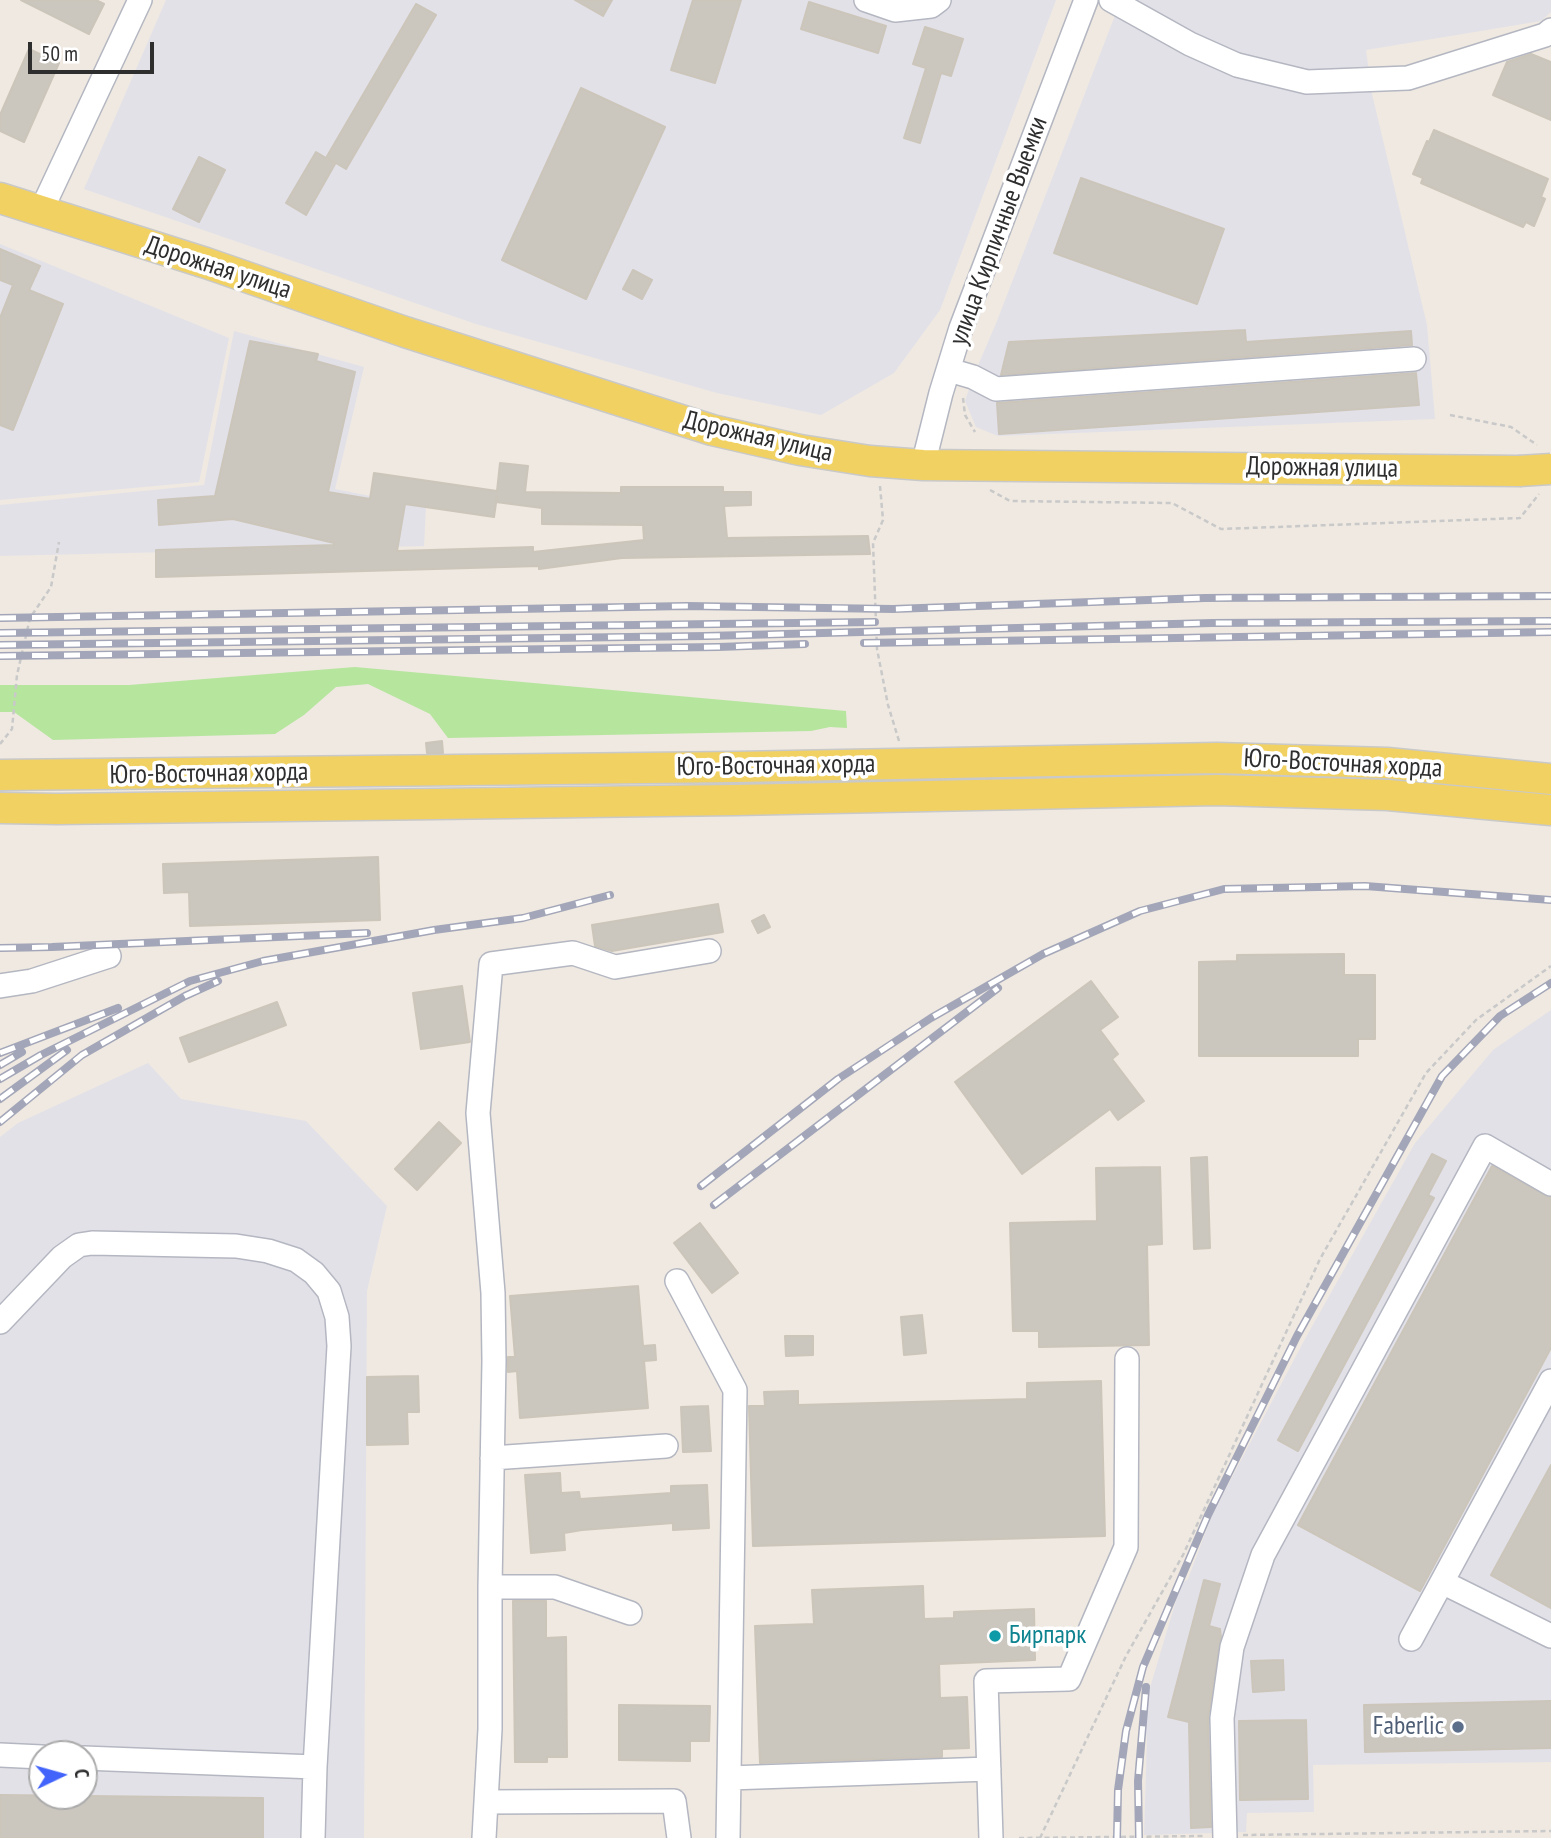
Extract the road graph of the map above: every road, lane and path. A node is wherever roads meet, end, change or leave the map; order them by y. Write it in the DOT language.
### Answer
graph roads {
  1 [pos="141,0"];
  2 [pos="866,0"];
  3 [pos="939,0"];
  4 [pos="1086,0"];
  5 [pos="1111,0"];
  6 [pos="1551,30"];
  7 [pos="0,198"];
  8 [pos="41,211"];
  9 [pos="1414,359"];
  10 [pos="949,370"];
  11 [pos="962,398"];
  12 [pos="1450,415"];
  13 [pos="975,432"];
  14 [pos="923,465"];
  15 [pos="1537,472"];
  16 [pos="880,485"];
  17 [pos="990,490"];
  18 [pos="59,542"];
  19 [pos="0,744"];
  20 [pos="906,764"];
  21 [pos="0,775"];
  22 [pos="1551,779"];
  23 [pos="0,808"];
  24 [pos="1551,810"];
  25 [pos="709,951"];
  26 [pos="109,956"];
  27 [pos="1551,966"];
  28 [pos="0,986"];
  29 [pos="1551,1184"];
  30 [pos="677,1281"];
  31 [pos="0,1322"];
  32 [pos="1127,1359"];
  33 [pos="1551,1381"];
  34 [pos="666,1446"];
  35 [pos="492,1458"];
  36 [pos="1442,1582"];
  37 [pos="490,1587"];
  38 [pos="630,1613"];
  39 [pos="1551,1636"];
  40 [pos="1411,1639"];
  41 [pos="0,1755"];
  42 [pos="28,1756"];
  43 [pos="98,1759"];
  44 [pos="315,1767"];
  45 [pos="989,1769"];
  46 [pos="729,1778"];
  47 [pos="486,1802"];
  48 [pos="1551,1831"];
  49 [pos="1225,1837"];
  50 [pos="313,1838"];
  51 [pos="484,1838"];
  52 [pos="679,1838"];
  53 [pos="728,1838"];
  54 [pos="990,1838"];
  55 [pos="1019,1838"];
  56 [pos="1040,1838"];
  1 -- 8 [label="street"];
  2 -- 3 [label="street"];
  4 -- 10 [label="street, улица Кирпичные Выемки"];
  5 -- 6 [label="street"];
  7 -- 8 [label="main road, Дорожная улица"];
  8 -- 14 [label="main road, Дорожная улица"];
  9 -- 10 [label="street"];
  10 -- 14 [label="street, улица Кирпичные Выемки"];
  11 -- 13 [label="path"];
  12 -- 15 [label="path"];
  14 -- 15 [label="main road, Дорожная улица"];
  15 -- 17 [label="path"];
  16 -- 20 [label="path"];
  18 -- 19 [label="path"];
  20 -- 21 [label="main road, Юго-Восточная хорда"];
  20 -- 22 [label="main road, Юго-Восточная хорда"];
  23 -- 24 [label="main road, Юго-Восточная хорда"];
  25 -- 35 [label="street"];
  26 -- 28 [label="street"];
  27 -- 56 [label="path"];
  29 -- 49 [label="street"];
  30 -- 46 [label="street"];
  31 -- 44 [label="street"];
  32 -- 45 [label="street"];
  33 -- 36 [label="street"];
  34 -- 35 [label="street"];
  35 -- 37 [label="street"];
  36 -- 39 [label="street"];
  36 -- 40 [label="street"];
  37 -- 38 [label="street"];
  37 -- 47 [label="street"];
  41 -- 42 [label="street"];
  43 -- 44 [label="street"];
  44 -- 50 [label="street"];
  45 -- 46 [label="street"];
  45 -- 54 [label="street"];
  46 -- 53 [label="street"];
  47 -- 51 [label="street"];
  47 -- 52 [label="street"];
  48 -- 49 [label="path"];
  49 -- 56 [label="path"];
  55 -- 56 [label="path"];
}
